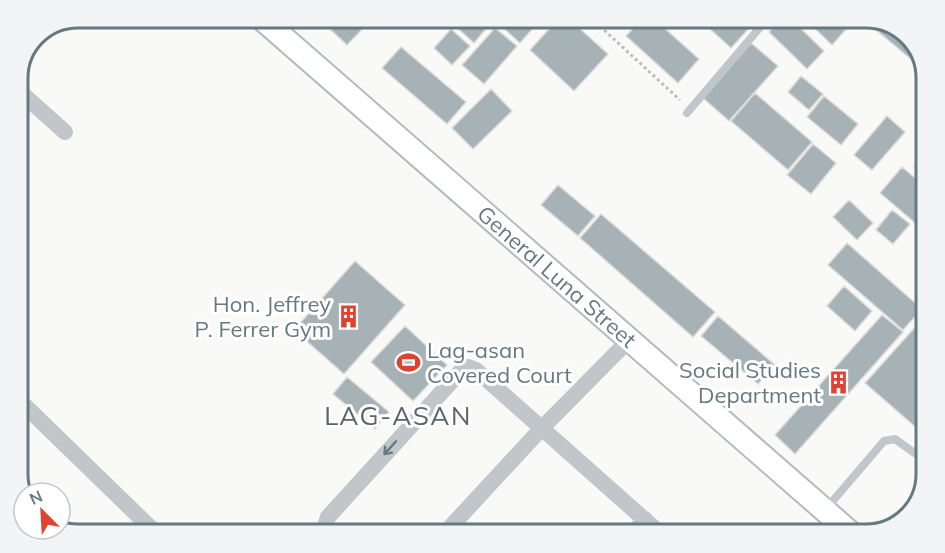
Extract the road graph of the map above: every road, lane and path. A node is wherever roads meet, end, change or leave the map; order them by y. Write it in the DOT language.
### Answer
graph roads {
  1 [pos="272,28"];
  2 [pos="601,28"];
  3 [pos="759,28"];
  4 [pos="29,100"];
  5 [pos="688,111"];
  6 [pos="65,132"];
  7 [pos="628,340"];
  8 [pos="29,410"];
  9 [pos="542,428"];
  10 [pos="916,454"];
  11 [pos="825,510"];
  12 [pos="645,519"];
  13 [pos="147,524"];
  14 [pos="326,524"];
  15 [pos="453,524"];
  16 [pos="641,524"];
  17 [pos="650,524"];
  18 [pos="841,524"];
  1 -- 7 [label="main road, General Luna Street"];
  2 -- 5 [label="path"];
  3 -- 5 [label="lane"];
  4 -- 6 [label="street"];
  7 -- 9 [label="street"];
  7 -- 11 [label="main road, General Luna Street"];
  8 -- 13 [label="street"];
  9 -- 12 [label="street"];
  9 -- 14 [label="street, one-way"];
  9 -- 15 [label="street"];
  10 -- 11 [label="lane"];
  11 -- 18 [label="main road, General Luna Street"];
  12 -- 16 [label="street"];
  12 -- 17 [label="street"];
}
